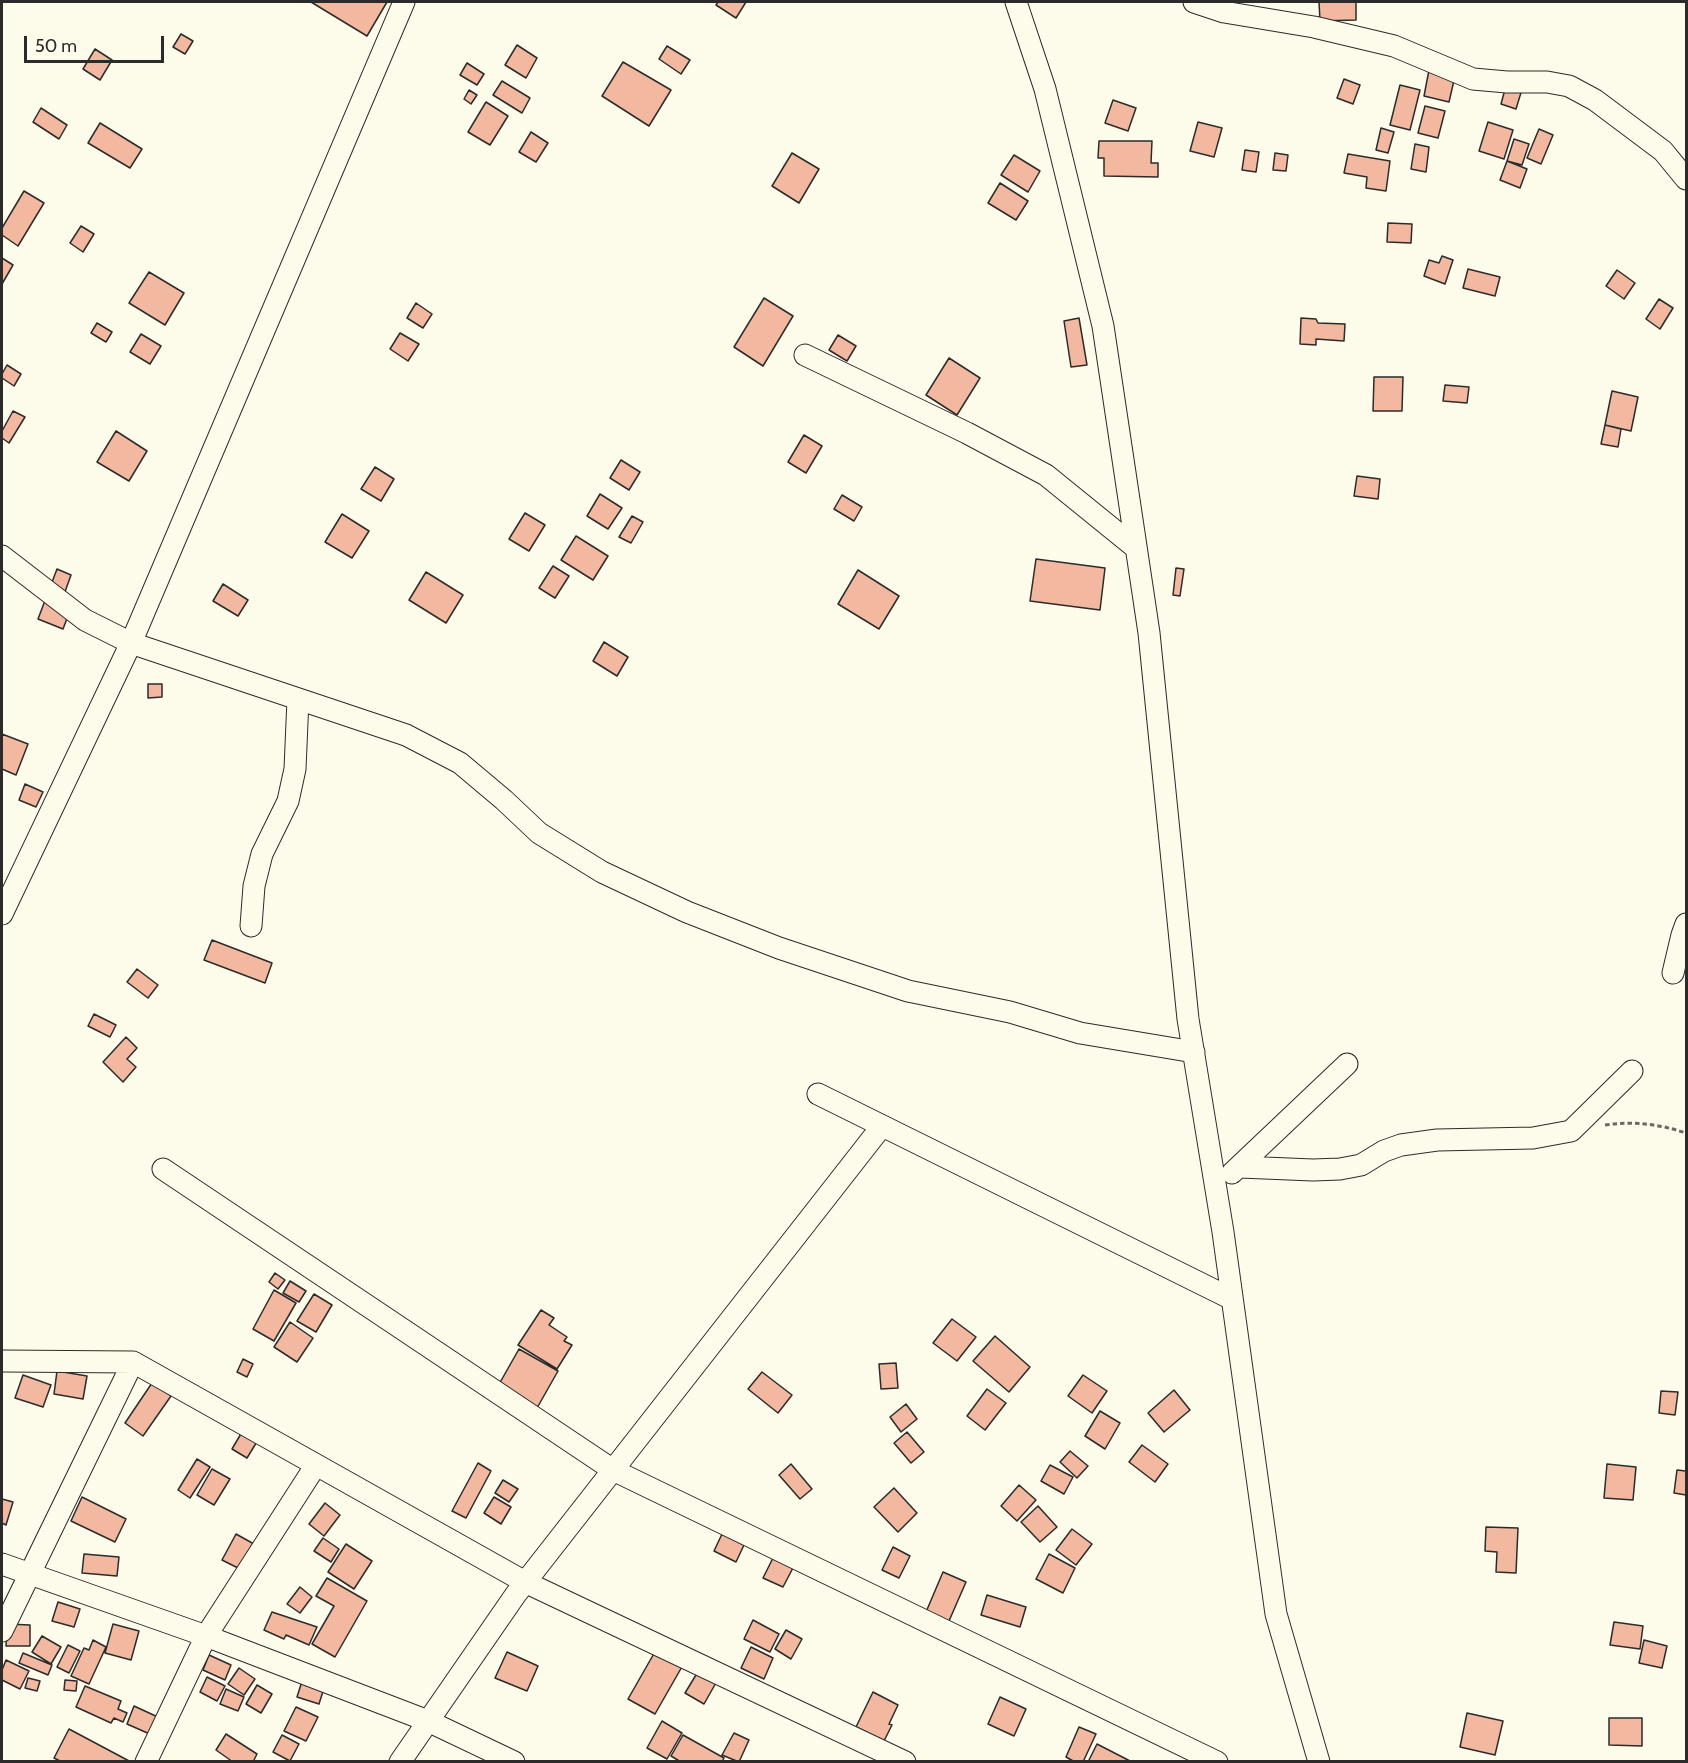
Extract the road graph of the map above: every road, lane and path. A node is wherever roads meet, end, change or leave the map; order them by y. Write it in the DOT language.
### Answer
graph roads {
  1 [pos="404,2"];
  2 [pos="1016,2"];
  3 [pos="1194,2"];
  4 [pos="1686,179"];
  5 [pos="805,355"];
  6 [pos="1136,548"];
  7 [pos="2,556"];
  8 [pos="131,643"];
  9 [pos="298,699"];
  10 [pos="2,914"];
  11 [pos="1686,924"];
  12 [pos="251,926"];
  13 [pos="1673,973"];
  14 [pos="1194,1052"];
  15 [pos="1347,1064"];
  16 [pos="1632,1071"];
  17 [pos="818,1094"];
  18 [pos="1605,1125"];
  19 [pos="882,1126"];
  20 [pos="1686,1133"];
  21 [pos="1240,1167"];
  22 [pos="163,1169"];
  23 [pos="1214,1186"];
  24 [pos="1232,1299"];
  25 [pos="2,1361"];
  26 [pos="133,1362"];
  27 [pos="316,1464"];
  28 [pos="613,1470"];
  29 [pos="2,1564"];
  30 [pos="28,1574"];
  31 [pos="525,1582"];
  32 [pos="2,1631"];
  33 [pos="206,1636"];
  34 [pos="428,1721"];
  35 [pos="146,1761"];
  36 [pos="400,1761"];
  37 [pos="514,1761"];
  38 [pos="905,1761"];
  39 [pos="1217,1761"];
  40 [pos="1318,1761"];
  1 -- 8 [label="street"];
  2 -- 6 [label="street"];
  3 -- 4 [label="street"];
  5 -- 6 [label="street"];
  6 -- 14 [label="street"];
  7 -- 8 [label="street"];
  8 -- 9 [label="street"];
  8 -- 10 [label="street"];
  9 -- 12 [label="street"];
  9 -- 14 [label="street"];
  11 -- 13 [label="street"];
  14 -- 23 [label="street"];
  15 -- 21 [label="street"];
  16 -- 21 [label="street"];
  17 -- 19 [label="street"];
  18 -- 20 [label="path"];
  19 -- 24 [label="street"];
  19 -- 28 [label="street"];
  21 -- 23 [label="street"];
  22 -- 28 [label="street"];
  23 -- 24 [label="street"];
  24 -- 40 [label="street"];
  25 -- 26 [label="street"];
  26 -- 27 [label="street"];
  26 -- 30 [label="street"];
  27 -- 31 [label="street"];
  27 -- 33 [label="street"];
  28 -- 31 [label="street"];
  28 -- 39 [label="street"];
  29 -- 30 [label="street"];
  30 -- 32 [label="street"];
  30 -- 33 [label="street"];
  31 -- 34 [label="street"];
  31 -- 38 [label="street"];
  33 -- 34 [label="street"];
  33 -- 35 [label="street"];
  34 -- 36 [label="street"];
  34 -- 37 [label="street"];
}
